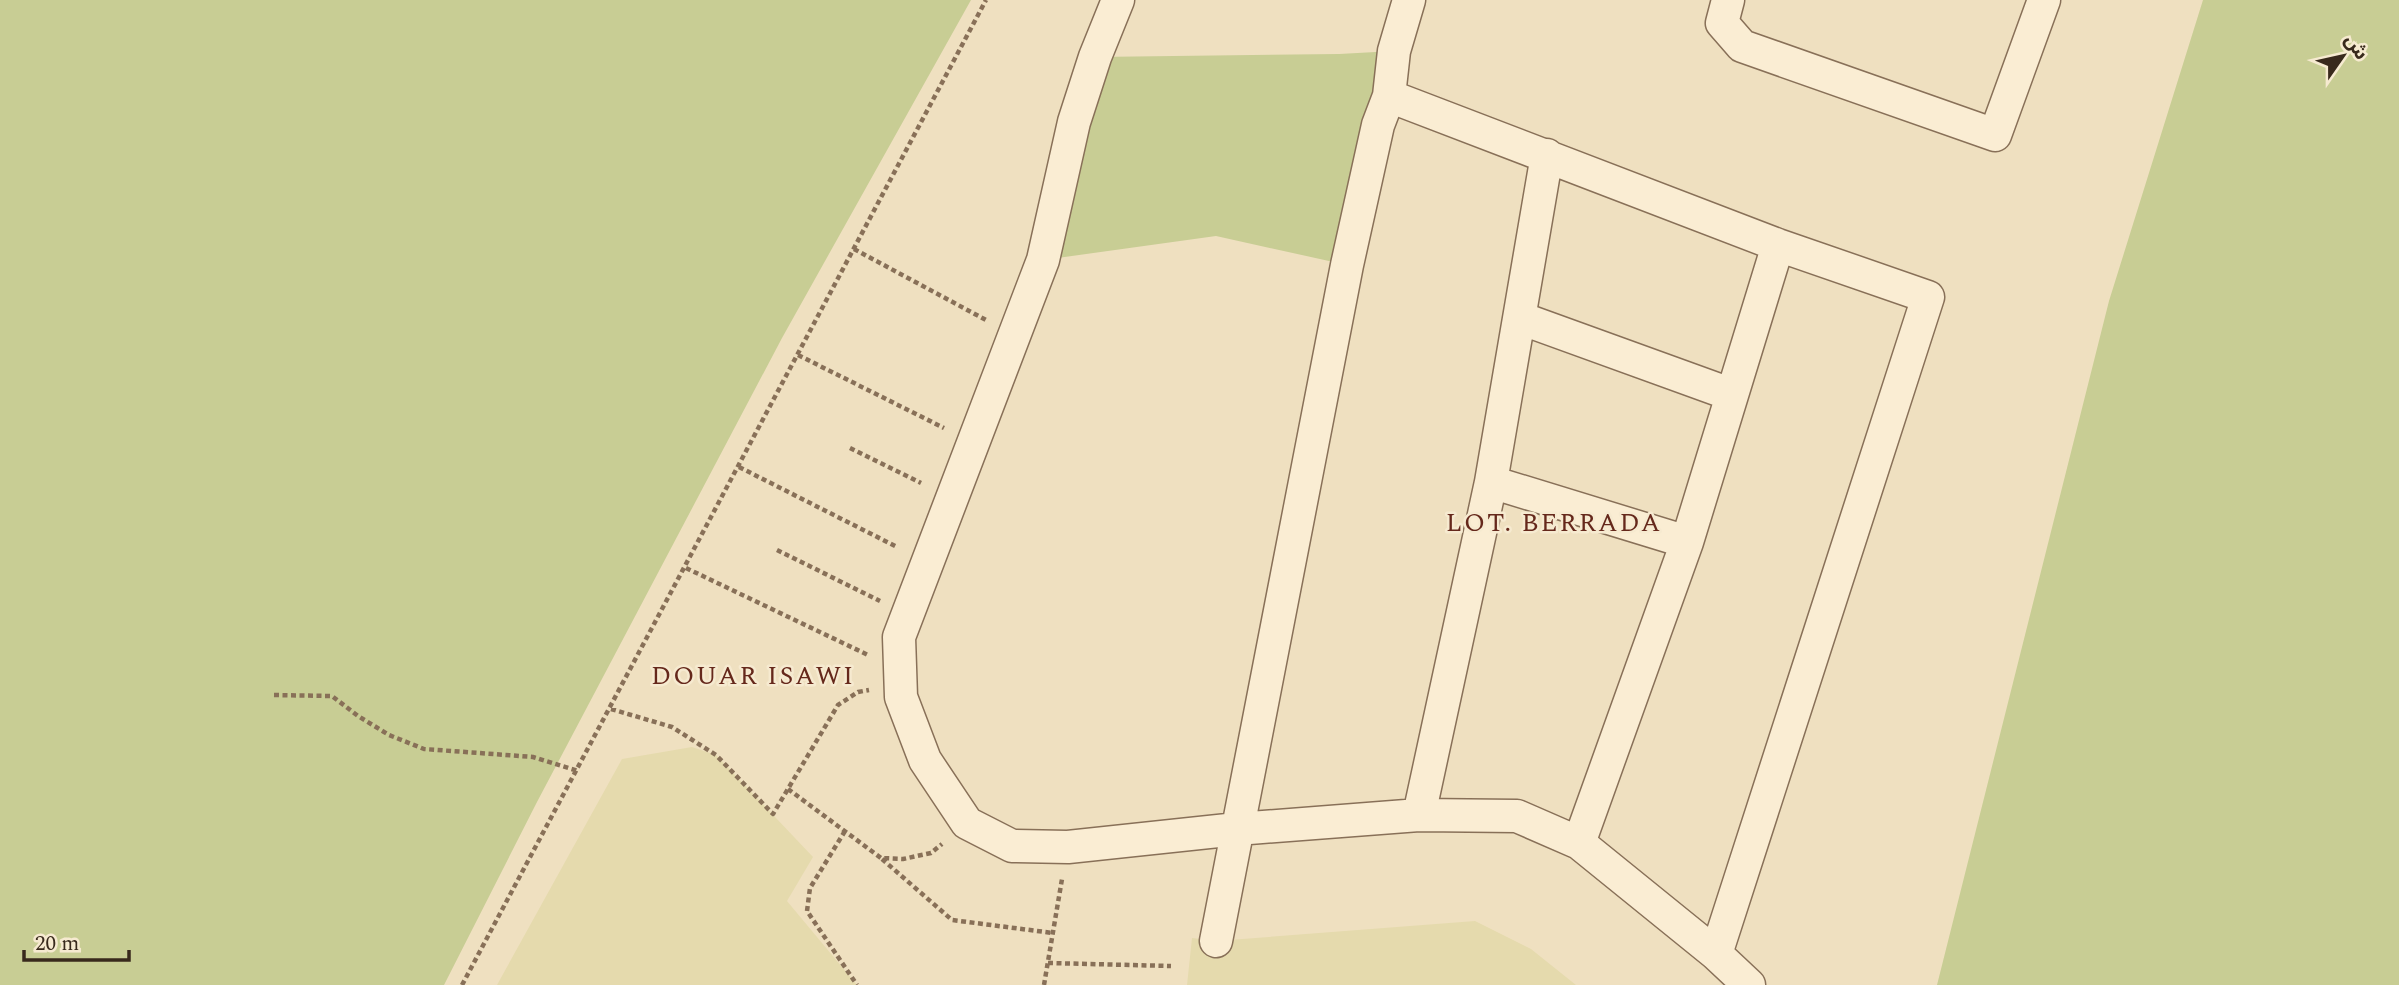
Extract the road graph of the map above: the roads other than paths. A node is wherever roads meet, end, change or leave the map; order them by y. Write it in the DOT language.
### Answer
graph roads {
  1 [pos="1118,0"];
  2 [pos="1409,0"];
  3 [pos="1728,0"];
  4 [pos="2044,0"];
  5 [pos="1389,96"];
  6 [pos="1547,155"];
  7 [pos="1778,245"];
  8 [pos="1520,318"];
  9 [pos="1730,394"];
  10 [pos="1491,482"];
  11 [pos="1686,542"];
  12 [pos="1419,815"];
  13 [pos="1237,829"];
  14 [pos="1579,844"];
  15 [pos="1216,941"];
  16 [pos="1716,954"];
  17 [pos="1749,985"];
  1 -- 13 [label="street"];
  2 -- 5 [label="street"];
  3 -- 4 [label="street"];
  5 -- 6 [label="street"];
  5 -- 13 [label="street"];
  6 -- 7 [label="street"];
  6 -- 8 [label="street"];
  7 -- 9 [label="street"];
  7 -- 16 [label="street"];
  8 -- 9 [label="street"];
  8 -- 10 [label="street"];
  9 -- 11 [label="street"];
  10 -- 11 [label="street"];
  10 -- 12 [label="street"];
  11 -- 14 [label="street"];
  12 -- 13 [label="street"];
  12 -- 14 [label="street"];
  13 -- 15 [label="street"];
  14 -- 16 [label="street"];
  16 -- 17 [label="street"];
}
